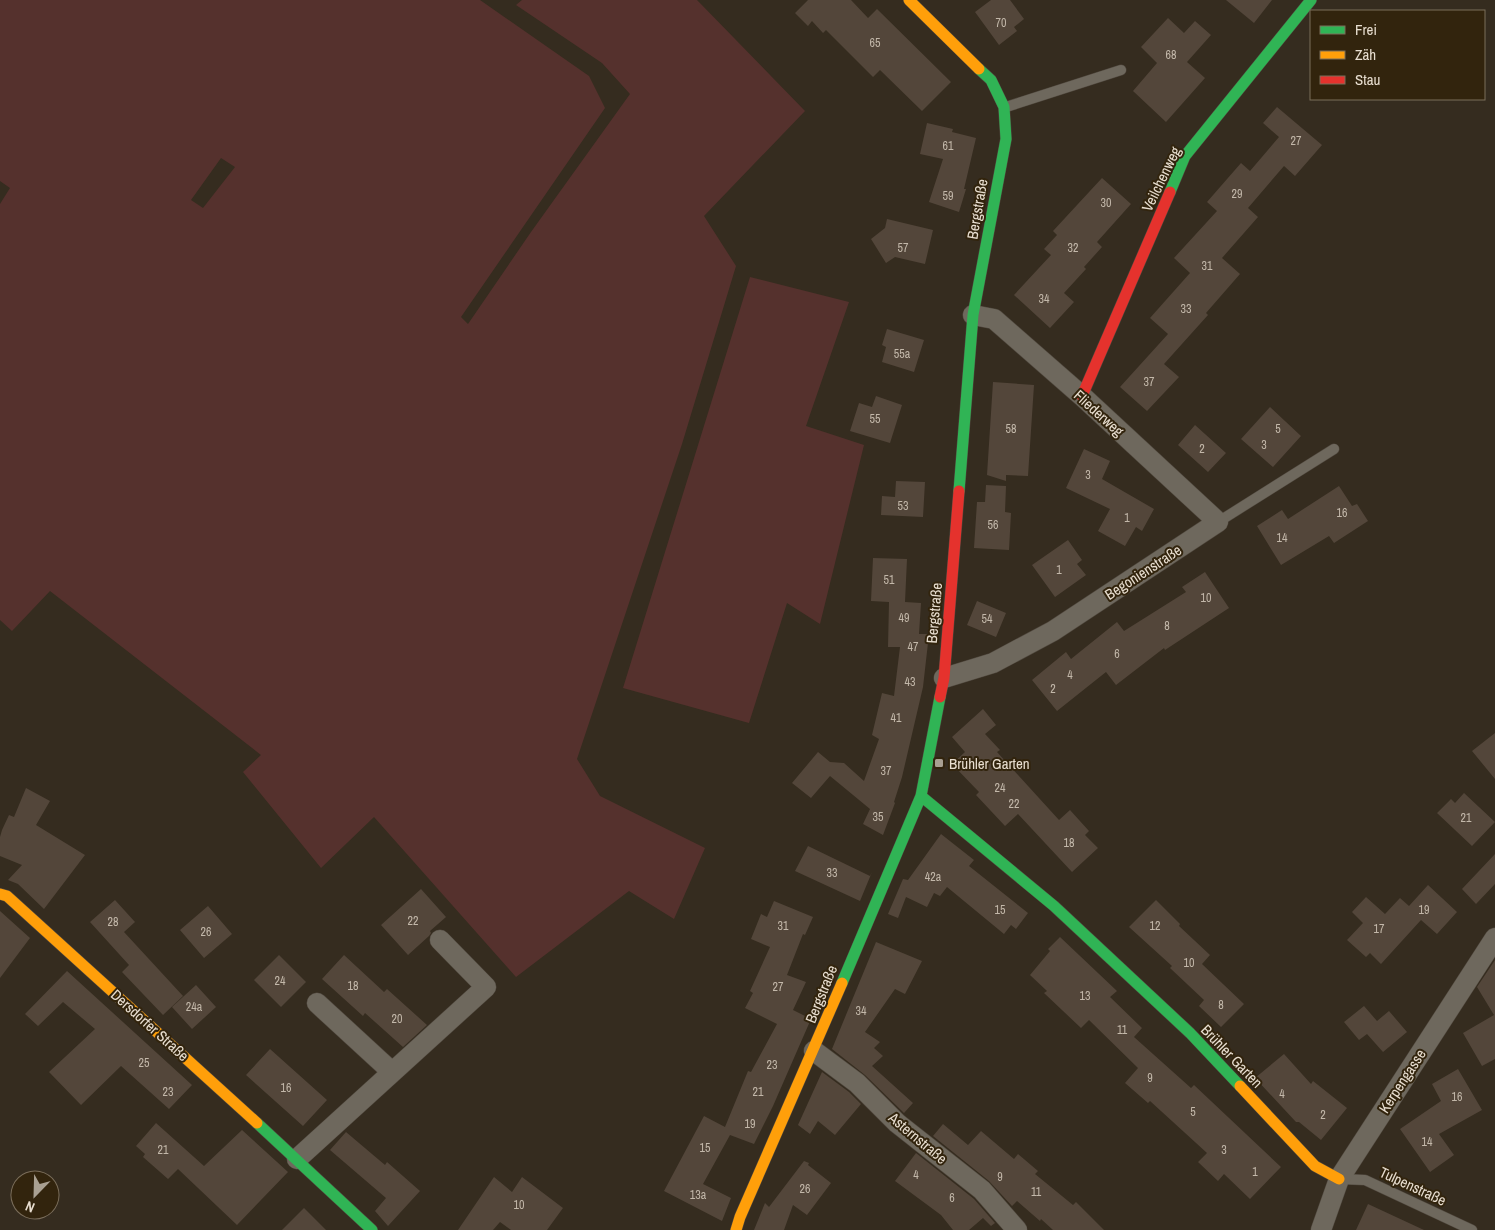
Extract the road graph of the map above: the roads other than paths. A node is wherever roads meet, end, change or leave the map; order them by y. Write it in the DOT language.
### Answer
graph roads {
  1 [pos="909,0"];
  2 [pos="1311,0"];
  3 [pos="1121,70"];
  4 [pos="1004,108"];
  5 [pos="973,315"];
  6 [pos="1082,396"];
  7 [pos="1334,449"];
  8 [pos="1218,522"];
  9 [pos="944,678"];
  10 [pos="921,796"];
  11 [pos="0,894"];
  12 [pos="1495,938"];
  13 [pos="440,940"];
  14 [pos="317,1004"];
  15 [pos="814,1051"];
  16 [pos="392,1072"];
  17 [pos="297,1159"];
  18 [pos="1339,1179"];
  19 [pos="372,1230"];
  20 [pos="736,1230"];
  21 [pos="1017,1230"];
  22 [pos="1321,1230"];
  23 [pos="1472,1230"];
  1 -- 4 [label="street, Bergstraße"];
  2 -- 6 [label="street, Veilchenweg"];
  3 -- 4 [label="lane"];
  4 -- 5 [label="street, Bergstraße"];
  5 -- 6 [label="street, Fliederweg"];
  5 -- 9 [label="street, Bergstraße"];
  6 -- 8 [label="street, Fliederweg"];
  7 -- 8 [label="lane, Begonienstraße"];
  8 -- 9 [label="street, Begonienstraße"];
  9 -- 10 [label="street, Bergstraße"];
  10 -- 15 [label="street, Bergstraße"];
  10 -- 18 [label="street, Brühler Garten"];
  11 -- 17 [label="street, Dersdorfer Straße"];
  12 -- 18 [label="street, Kerpengasse"];
  13 -- 16 [label="street"];
  14 -- 16 [label="street"];
  15 -- 20 [label="street, Bergstraße"];
  15 -- 21 [label="street, Asternstraße"];
  16 -- 17 [label="street"];
  17 -- 19 [label="street, Dersdorfer Straße"];
  18 -- 22 [label="street, Kerpengasse"];
  18 -- 23 [label="lane, Tulpenstraße"];
}
